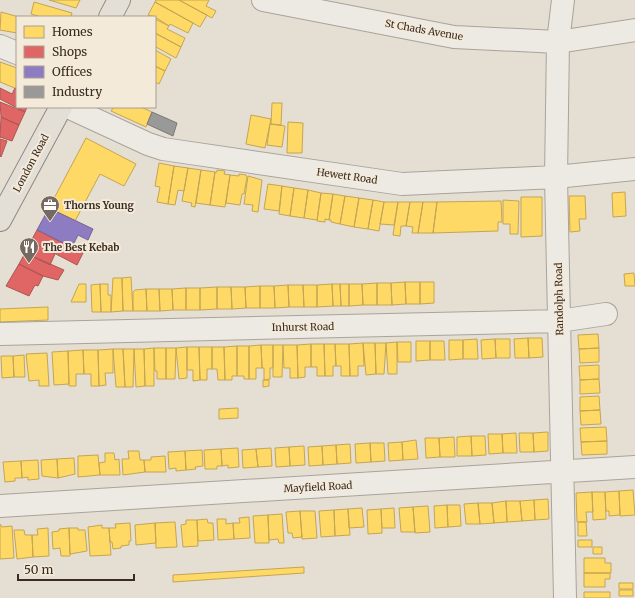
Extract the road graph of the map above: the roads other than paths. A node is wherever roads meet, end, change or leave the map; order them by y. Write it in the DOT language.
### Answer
graph roads {
  1 [pos="119,0"];
  2 [pos="263,0"];
  3 [pos="563,0"];
  4 [pos="111,16"];
  5 [pos="635,30"];
  6 [pos="558,42"];
  7 [pos="0,46"];
  8 [pos="16,53"];
  9 [pos="60,108"];
  10 [pos="70,108"];
  11 [pos="635,169"];
  12 [pos="556,177"];
  13 [pos="0,220"];
  14 [pos="606,314"];
  15 [pos="559,320"];
  16 [pos="0,334"];
  17 [pos="635,467"];
  18 [pos="563,472"];
  19 [pos="0,506"];
  20 [pos="565,598"];
  1 -- 4 [label="main road"];
  2 -- 6 [label="street, St Chads Avenue"];
  3 -- 6 [label="street, Randolph Road"];
  5 -- 6 [label="street, St Chads Avenue"];
  6 -- 12 [label="street, Randolph Road"];
  7 -- 8 [label="street"];
  9 -- 13 [label="main road, London Road"];
  10 -- 12 [label="street, Hewett Road"];
  11 -- 12 [label="street, Hewett Road"];
  12 -- 15 [label="street, Randolph Road"];
  14 -- 15 [label="street, Inhurst Road"];
  15 -- 16 [label="street, Inhurst Road"];
  15 -- 18 [label="street, Randolph Road"];
  17 -- 18 [label="street, Mayfield Road"];
  18 -- 19 [label="street, Mayfield Road"];
  18 -- 20 [label="street, Randolph Road"];
}
